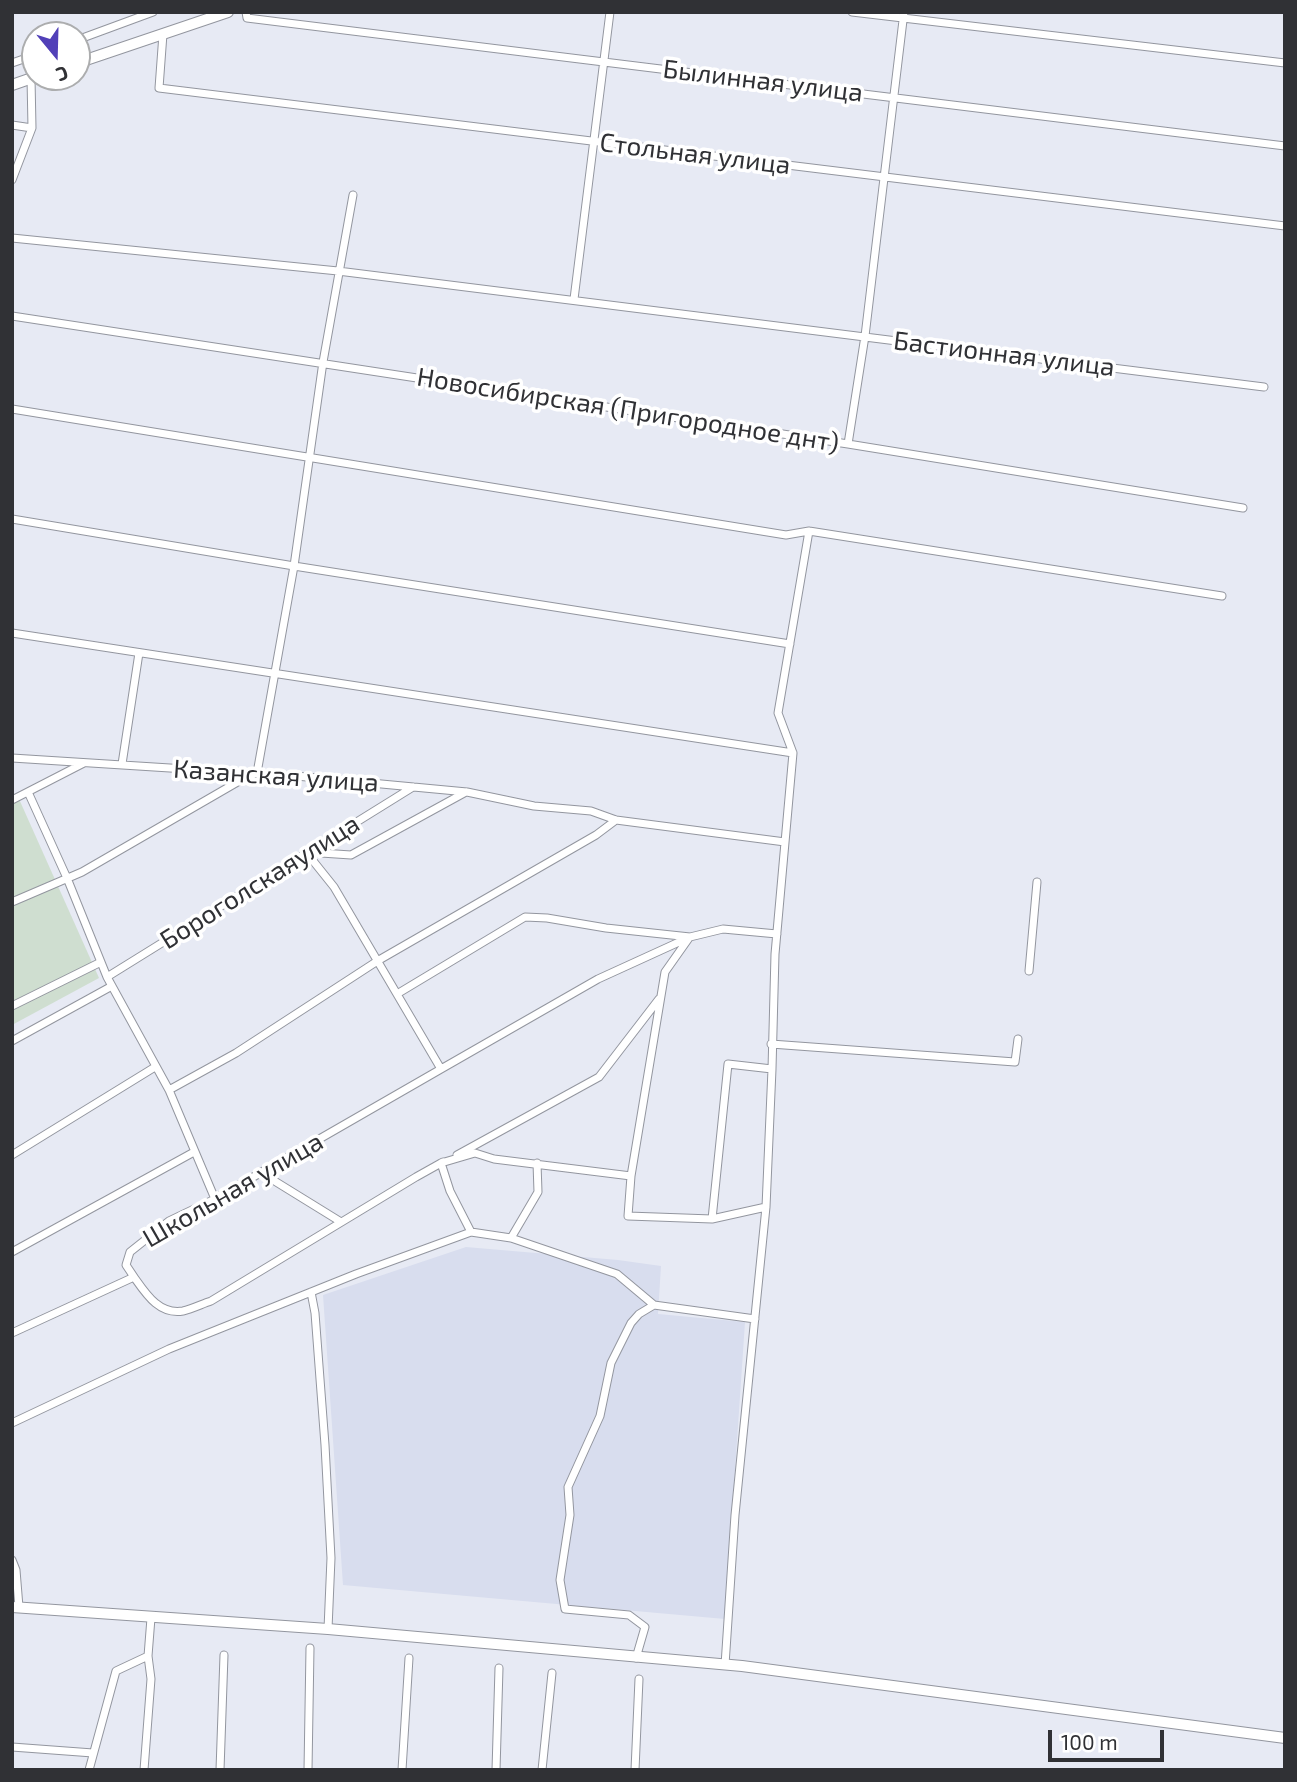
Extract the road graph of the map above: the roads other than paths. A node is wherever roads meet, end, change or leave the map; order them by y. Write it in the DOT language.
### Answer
graph roads {
  1 [pos="153,12"];
  2 [pos="228,12"];
  3 [pos="246,12"];
  4 [pos="610,12"];
  5 [pos="852,12"];
  6 [pos="904,15"];
  7 [pos="163,34"];
  8 [pos="91,35"];
  9 [pos="91,58"];
  10 [pos="604,62"];
  11 [pos="1285,63"];
  12 [pos="33,91"];
  13 [pos="895,97"];
  14 [pos="12,125"];
  15 [pos="32,128"];
  16 [pos="593,141"];
  17 [pos="1285,146"];
  18 [pos="883,177"];
  19 [pos="12,180"];
  20 [pos="353,195"];
  21 [pos="1285,226"];
  22 [pos="12,238"];
  23 [pos="338,271"];
  24 [pos="574,299"];
  25 [pos="12,316"];
  26 [pos="865,336"];
  27 [pos="324,362"];
  28 [pos="1264,387"];
  29 [pos="12,409"];
  30 [pos="848,444"];
  31 [pos="310,458"];
  32 [pos="1243,508"];
  33 [pos="12,519"];
  34 [pos="809,531"];
  35 [pos="294,566"];
  36 [pos="1222,596"];
  37 [pos="12,633"];
  38 [pos="790,644"];
  39 [pos="139,653"];
  40 [pos="275,675"];
  41 [pos="793,753"];
  42 [pos="12,758"];
  43 [pos="85,763"];
  44 [pos="122,764"];
  45 [pos="257,773"];
  46 [pos="413,787"];
  47 [pos="28,792"];
  48 [pos="467,792"];
  49 [pos="12,800"];
  50 [pos="616,820"];
  51 [pos="785,842"];
  52 [pos="306,852"];
  53 [pos="67,878"];
  54 [pos="1037,882"];
  55 [pos="12,902"];
  56 [pos="777,934"];
  57 [pos="690,937"];
  58 [pos="379,960"];
  59 [pos="101,962"];
  60 [pos="1030,971"];
  61 [pos="107,977"];
  62 [pos="112,986"];
  63 [pos="397,993"];
  64 [pos="660,998"];
  65 [pos="12,1006"];
  66 [pos="1018,1039"];
  67 [pos="12,1041"];
  68 [pos="771,1044"];
  69 [pos="155,1067"];
  70 [pos="441,1069"];
  71 [pos="772,1069"];
  72 [pos="169,1090"];
  73 [pos="194,1152"];
  74 [pos="12,1155"];
  75 [pos="441,1163"];
  76 [pos="537,1163"];
  77 [pos="260,1172"];
  78 [pos="631,1176"];
  79 [pos="215,1199"];
  80 [pos="766,1207"];
  81 [pos="712,1219"];
  82 [pos="341,1222"];
  83 [pos="471,1232"];
  84 [pos="511,1238"];
  85 [pos="12,1252"];
  86 [pos="134,1277"];
  87 [pos="311,1293"];
  88 [pos="654,1305"];
  89 [pos="755,1319"];
  90 [pos="12,1333"];
  91 [pos="12,1423"];
  92 [pos="12,1560"];
  93 [pos="15,1607"];
  94 [pos="151,1618"];
  95 [pos="328,1629"];
  96 [pos="310,1648"];
  97 [pos="224,1655"];
  98 [pos="148,1656"];
  99 [pos="409,1658"];
  100 [pos="636,1658"];
  101 [pos="725,1665"];
  102 [pos="499,1668"];
  103 [pos="552,1673"];
  104 [pos="639,1679"];
  105 [pos="1285,1738"];
  106 [pos="12,1747"];
  107 [pos="93,1754"];
  108 [pos="89,1770"];
  109 [pos="144,1770"];
  110 [pos="220,1770"];
  111 [pos="308,1770"];
  112 [pos="402,1770"];
  113 [pos="496,1770"];
  114 [pos="542,1770"];
  115 [pos="635,1770"];
  1 -- 8 [label="street"];
  2 -- 7 [label="main road"];
  3 -- 10 [label="street, Былинная улица"];
  4 -- 10 [label="street"];
  5 -- 6 [label="street"];
  6 -- 11 [label="street"];
  6 -- 13 [label="street"];
  7 -- 9 [label="main road"];
  7 -- 16 [label="street, Стольная улица"];
  10 -- 13 [label="street, Былинная улица"];
  10 -- 16 [label="street"];
  12 -- 15 [label="street"];
  13 -- 17 [label="street, Былинная улица"];
  13 -- 18 [label="street"];
  14 -- 15 [label="street"];
  15 -- 19 [label="street"];
  16 -- 18 [label="street, Стольная улица"];
  16 -- 24 [label="street"];
  18 -- 21 [label="street, Стольная улица"];
  18 -- 26 [label="street"];
  20 -- 23 [label="street"];
  22 -- 23 [label="street, Бастионная улица"];
  23 -- 24 [label="street, Бастионная улица"];
  23 -- 27 [label="street"];
  24 -- 26 [label="street, Бастионная улица"];
  25 -- 27 [label="street, Новосибирская (Пригородное днт)"];
  26 -- 28 [label="street, Бастионная улица"];
  26 -- 30 [label="street"];
  27 -- 30 [label="street, Новосибирская (Пригородное днт)"];
  27 -- 31 [label="street"];
  29 -- 31 [label="street"];
  30 -- 32 [label="street, Новосибирская (Пригородное днт)"];
  31 -- 34 [label="street"];
  31 -- 35 [label="street"];
  33 -- 35 [label="street"];
  34 -- 36 [label="street"];
  34 -- 38 [label="street"];
  35 -- 38 [label="street"];
  35 -- 40 [label="street"];
  37 -- 39 [label="street"];
  38 -- 41 [label="street"];
  39 -- 40 [label="street"];
  39 -- 44 [label="street"];
  40 -- 41 [label="street"];
  40 -- 45 [label="street"];
  41 -- 51 [label="street"];
  42 -- 43 [label="street, Казанская улица"];
  43 -- 44 [label="street, Казанская улица"];
  43 -- 47 [label="street"];
  44 -- 45 [label="street, Казанская улица"];
  45 -- 46 [label="street, Казанская улица"];
  45 -- 53 [label="street"];
  46 -- 48 [label="street, Казанская улица"];
  46 -- 52 [label="street, Бороголскаяулица"];
  47 -- 49 [label="street"];
  47 -- 53 [label="street"];
  48 -- 50 [label="street, Казанская улица"];
  48 -- 52 [label="street, Казанская улица"];
  50 -- 51 [label="street, Казанская улица"];
  50 -- 58 [label="street"];
  51 -- 56 [label="street"];
  52 -- 58 [label="street"];
  52 -- 61 [label="street, Бороголскаяулица"];
  53 -- 55 [label="street"];
  53 -- 59 [label="street"];
  54 -- 60 [label="street"];
  56 -- 57 [label="street"];
  56 -- 68 [label="street"];
  57 -- 63 [label="street"];
  57 -- 64 [label="street"];
  57 -- 70 [label="street, Школьная улица"];
  58 -- 63 [label="street"];
  58 -- 72 [label="street"];
  59 -- 61 [label="street"];
  59 -- 65 [label="street"];
  61 -- 62 [label="street"];
  62 -- 67 [label="street"];
  62 -- 69 [label="street"];
  63 -- 70 [label="street"];
  64 -- 75 [label="street"];
  64 -- 78 [label="street"];
  66 -- 68 [label="street"];
  68 -- 71 [label="street"];
  69 -- 72 [label="street"];
  69 -- 74 [label="street"];
  70 -- 77 [label="street, Школьная улица"];
  71 -- 80 [label="street"];
  71 -- 81 [label="street"];
  72 -- 73 [label="street"];
  73 -- 79 [label="street"];
  73 -- 85 [label="street"];
  75 -- 76 [label="street"];
  75 -- 82 [label="street"];
  75 -- 83 [label="street"];
  76 -- 78 [label="street"];
  76 -- 84 [label="street"];
  77 -- 79 [label="street, Школьная улица"];
  77 -- 82 [label="street"];
  78 -- 81 [label="street"];
  79 -- 86 [label="street, Школьная улица"];
  80 -- 81 [label="street"];
  80 -- 89 [label="street"];
  82 -- 86 [label="street"];
  83 -- 84 [label="street"];
  83 -- 87 [label="street"];
  84 -- 88 [label="street"];
  86 -- 90 [label="street, Школьная улица"];
  87 -- 91 [label="street"];
  87 -- 95 [label="street"];
  88 -- 89 [label="street"];
  88 -- 100 [label="street"];
  89 -- 101 [label="street"];
  92 -- 93 [label="street"];
  93 -- 94 [label="main road"];
  94 -- 95 [label="main road"];
  94 -- 98 [label="street"];
  95 -- 100 [label="main road"];
  96 -- 111 [label="street"];
  97 -- 110 [label="street"];
  98 -- 107 [label="street"];
  98 -- 109 [label="street"];
  99 -- 112 [label="street"];
  100 -- 101 [label="main road"];
  101 -- 105 [label="main road"];
  102 -- 113 [label="street"];
  103 -- 114 [label="street"];
  104 -- 115 [label="street"];
  106 -- 107 [label="street"];
  107 -- 108 [label="street"];
}
